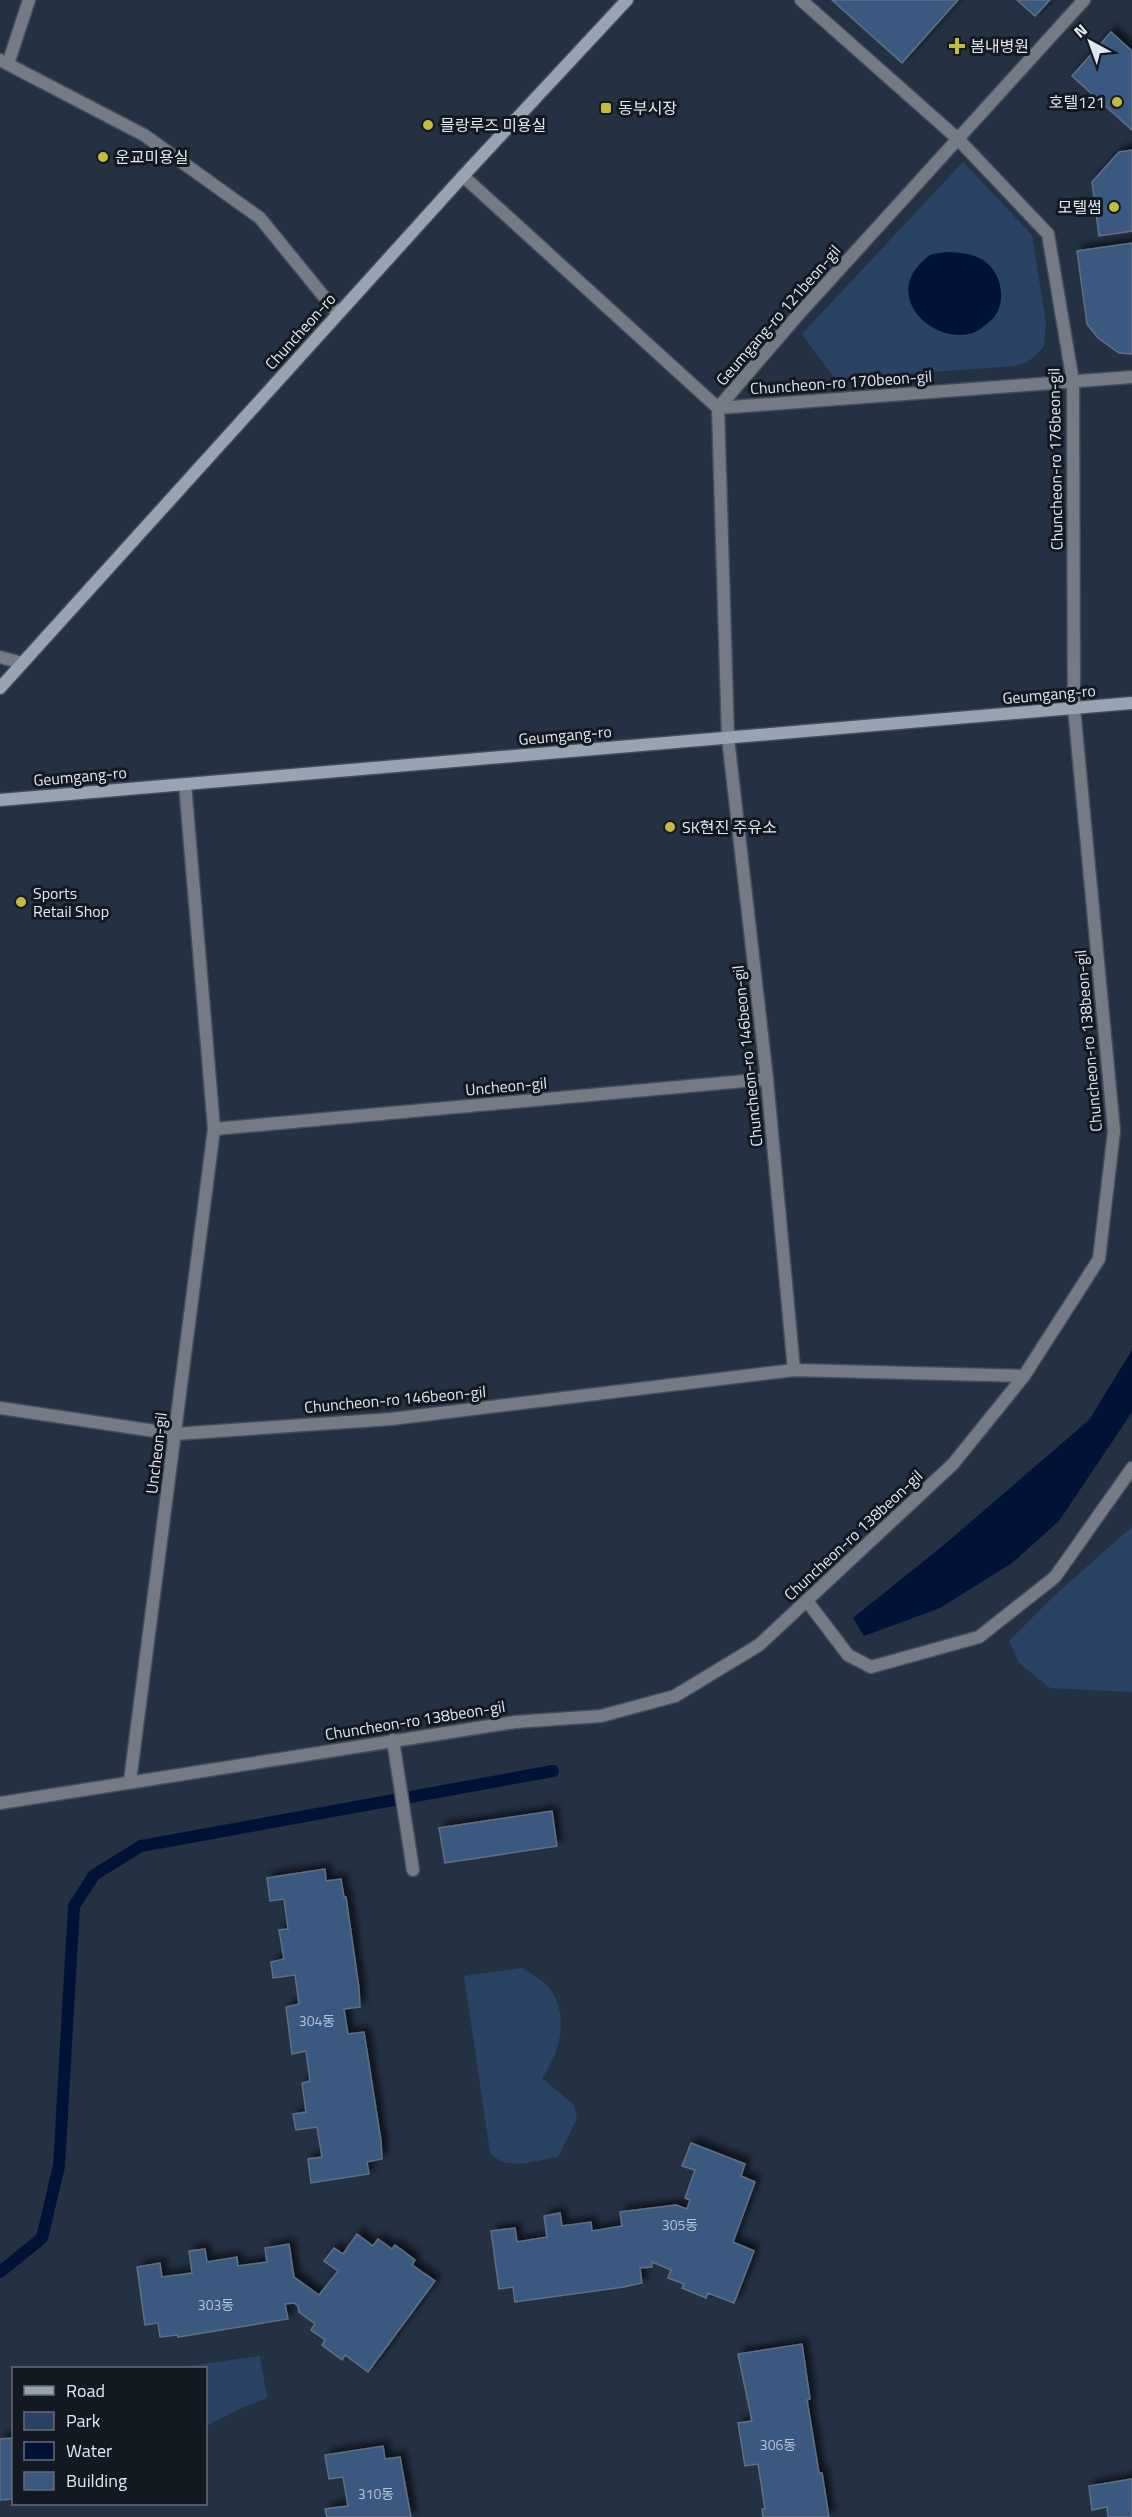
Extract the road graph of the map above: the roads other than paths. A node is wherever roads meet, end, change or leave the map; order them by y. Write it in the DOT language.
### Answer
graph roads {
  1 [pos="29,0"];
  2 [pos="627,0"];
  3 [pos="801,0"];
  4 [pos="1084,0"];
  5 [pos="4,62"];
  6 [pos="958,140"];
  7 [pos="462,176"];
  8 [pos="338,314"];
  9 [pos="1132,377"];
  10 [pos="1073,382"];
  11 [pos="718,408"];
  12 [pos="0,657"];
  13 [pos="22,663"];
  14 [pos="0,688"];
  15 [pos="1132,703"];
  16 [pos="1074,708"];
  17 [pos="728,738"];
  18 [pos="185,784"];
  19 [pos="0,800"];
  20 [pos="766,1079"];
  21 [pos="214,1130"];
  22 [pos="794,1370"];
  23 [pos="1024,1376"];
  24 [pos="0,1408"];
  25 [pos="175,1434"];
  26 [pos="1132,1468"];
  27 [pos="807,1600"];
  28 [pos="393,1740"];
  29 [pos="130,1781"];
  30 [pos="0,1803"];
  31 [pos="413,1870"];
  1 -- 5 [label="street"];
  2 -- 7 [label="street, Chuncheon-ro"];
  3 -- 6 [label="street, Chuncheon-ro 176beon-gil"];
  4 -- 6 [label="street, Geumgang-ro 121beon-gil"];
  5 -- 8 [label="street"];
  6 -- 10 [label="street, Chuncheon-ro 176beon-gil"];
  6 -- 11 [label="street, Geumgang-ro 121beon-gil"];
  7 -- 8 [label="street, Chuncheon-ro"];
  7 -- 11 [label="street"];
  8 -- 13 [label="street, Chuncheon-ro"];
  9 -- 10 [label="street, Chuncheon-ro 170beon-gil"];
  10 -- 11 [label="street, Chuncheon-ro 170beon-gil"];
  10 -- 16 [label="street, Chuncheon-ro 176beon-gil"];
  11 -- 17 [label="street, Geumgang-ro 121beon-gil"];
  12 -- 13 [label="street"];
  13 -- 14 [label="street, Chuncheon-ro"];
  15 -- 16 [label="street, Geumgang-ro"];
  16 -- 17 [label="street, Geumgang-ro"];
  16 -- 23 [label="street, Chuncheon-ro 138beon-gil"];
  17 -- 18 [label="street, Geumgang-ro"];
  17 -- 20 [label="street, Chuncheon-ro 146beon-gil"];
  18 -- 19 [label="street, Geumgang-ro"];
  18 -- 21 [label="street, Uncheon-gil"];
  20 -- 21 [label="street, Uncheon-gil"];
  20 -- 22 [label="street, Chuncheon-ro 146beon-gil"];
  21 -- 25 [label="street, Uncheon-gil"];
  22 -- 23 [label="street, Chuncheon-ro 146beon-gil"];
  22 -- 25 [label="street, Chuncheon-ro 146beon-gil"];
  23 -- 27 [label="street, Chuncheon-ro 138beon-gil"];
  24 -- 25 [label="street, Chuncheon-ro 146beon-gil"];
  25 -- 29 [label="street, Uncheon-gil"];
  26 -- 27 [label="street"];
  27 -- 28 [label="street, Chuncheon-ro 138beon-gil"];
  28 -- 29 [label="street, Chuncheon-ro 138beon-gil"];
  28 -- 31 [label="street"];
  29 -- 30 [label="street, Chuncheon-ro 138beon-gil"];
}
